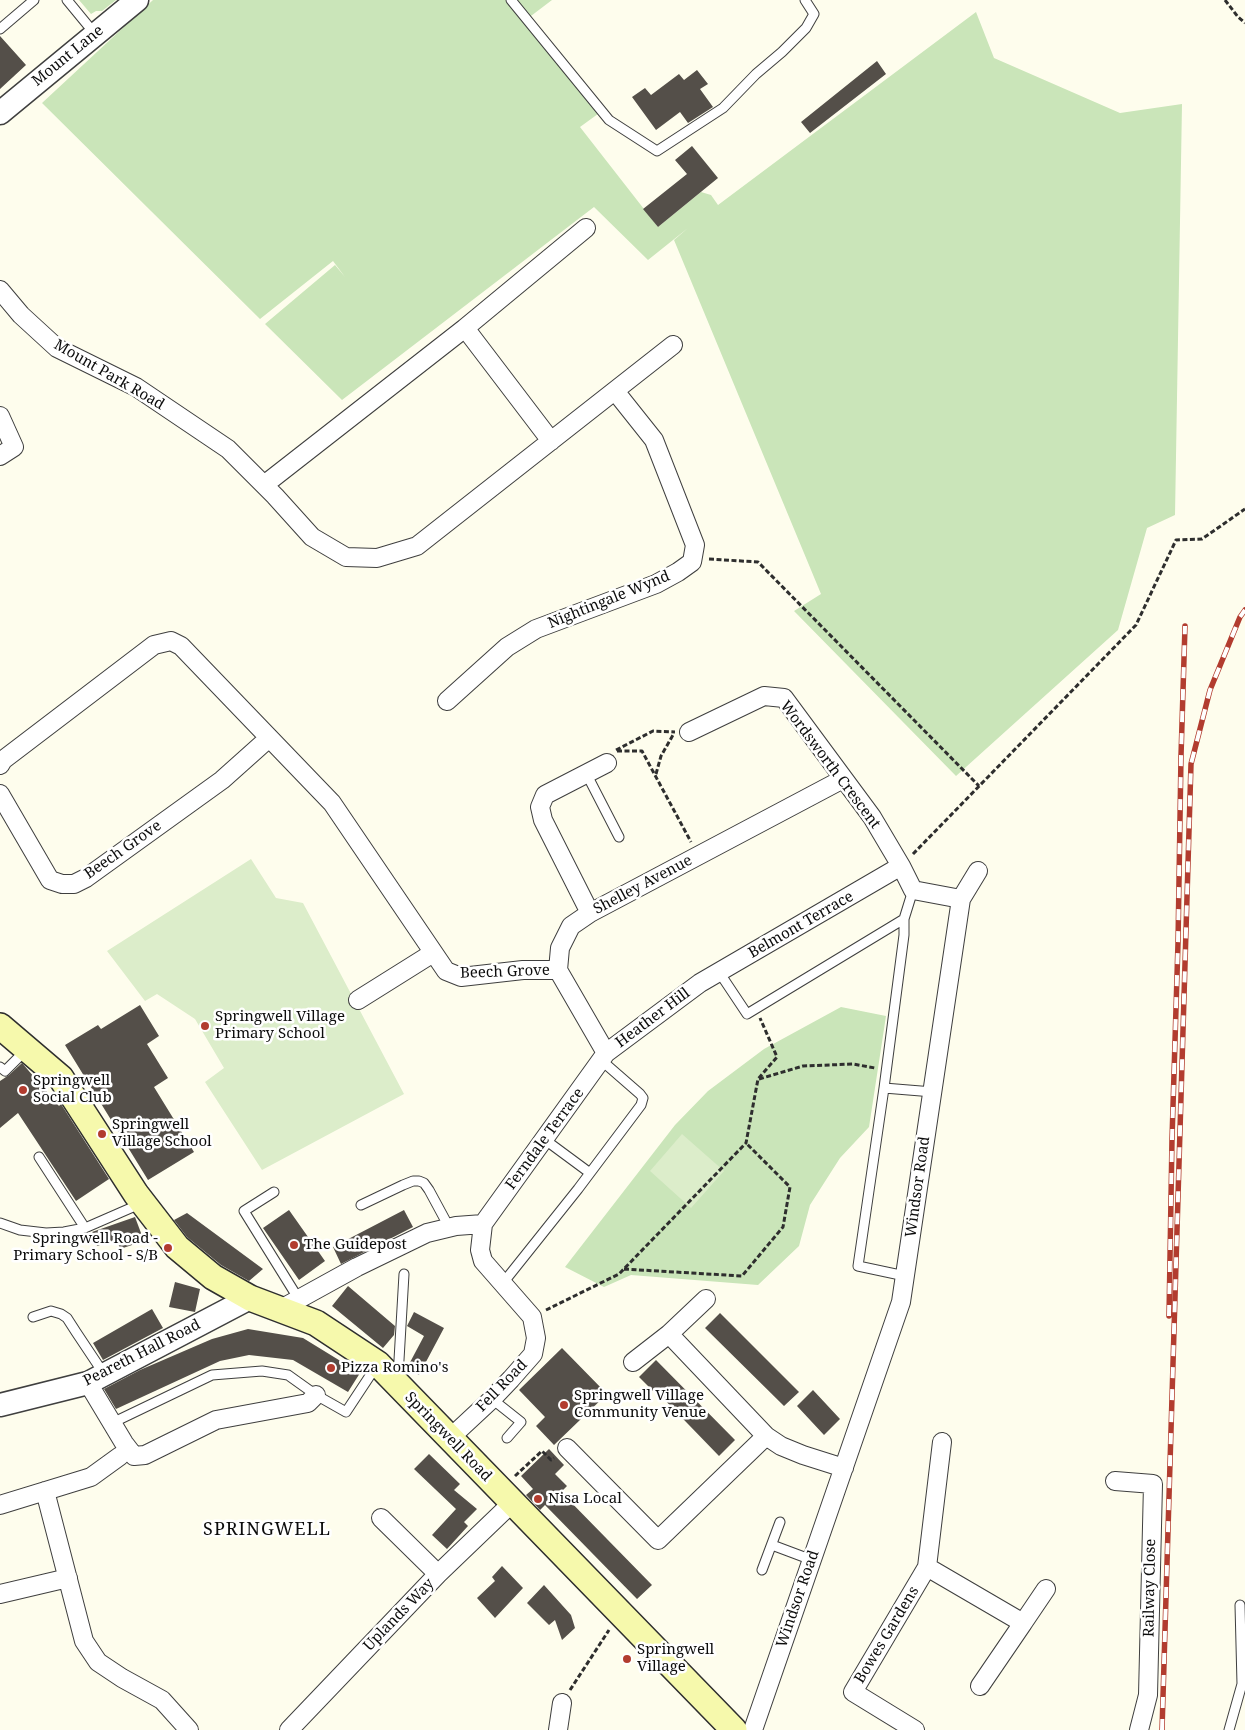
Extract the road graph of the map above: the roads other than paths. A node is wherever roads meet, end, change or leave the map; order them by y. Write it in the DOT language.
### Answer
graph roads {
  1 [pos="34,0"];
  2 [pos="67,0"];
  3 [pos="137,0"];
  4 [pos="511,0"];
  5 [pos="805,0"];
  6 [pos="0,29"];
  7 [pos="96,34"];
  8 [pos="0,113"];
  9 [pos="586,228"];
  10 [pos="0,290"];
  11 [pos="465,328"];
  12 [pos="673,345"];
  13 [pos="615,391"];
  14 [pos="0,416"];
  15 [pos="551,441"];
  16 [pos="0,456"];
  17 [pos="264,485"];
  18 [pos="447,701"];
  19 [pos="682,732"];
  20 [pos="269,738"];
  21 [pos="607,763"];
  22 [pos="0,765"];
  23 [pos="586,773"];
  24 [pos="843,779"];
  25 [pos="0,794"];
  26 [pos="619,837"];
  27 [pos="901,866"];
  28 [pos="978,871"];
  29 [pos="913,890"];
  30 [pos="961,899"];
  31 [pos="590,912"];
  32 [pos="904,919"];
  33 [pos="433,953"];
  34 [pos="558,970"];
  35 [pos="719,972"];
  36 [pos="700,983"];
  37 [pos="358,1000"];
  38 [pos="0,1026"];
  39 [pos="26,1048"];
  40 [pos="604,1057"];
  41 [pos="0,1066"];
  42 [pos="884,1088"];
  43 [pos="933,1092"];
  44 [pos="544,1139"];
  45 [pos="39,1157"];
  46 [pos="590,1173"];
  47 [pos="274,1192"];
  48 [pos="143,1203"];
  49 [pos="361,1205"];
  50 [pos="0,1223"];
  51 [pos="483,1224"];
  52 [pos="449,1227"];
  53 [pos="85,1228"];
  54 [pos="404,1274"];
  55 [pos="905,1276"];
  56 [pos="502,1283"];
  57 [pos="250,1298"];
  58 [pos="706,1299"];
  59 [pos="288,1304"];
  60 [pos="33,1317"];
  61 [pos="669,1334"];
  62 [pos="633,1362"];
  63 [pos="378,1364"];
  64 [pos="96,1379"];
  65 [pos="398,1385"];
  66 [pos="316,1395"];
  67 [pos="492,1399"];
  68 [pos="0,1405"];
  69 [pos="112,1423"];
  70 [pos="766,1436"];
  71 [pos="449,1438"];
  72 [pos="507,1438"];
  73 [pos="942,1442"];
  74 [pos="567,1448"];
  75 [pos="120,1456"];
  76 [pos="844,1468"];
  77 [pos="1115,1481"];
  78 [pos="45,1491"];
  79 [pos="506,1497"];
  80 [pos="0,1505"];
  81 [pos="381,1518"];
  82 [pos="780,1522"];
  83 [pos="772,1545"];
  84 [pos="812,1560"];
  85 [pos="927,1567"];
  86 [pos="762,1570"];
  87 [pos="438,1574"];
  88 [pos="68,1578"];
  89 [pos="1046,1589"];
  90 [pos="0,1594"];
  91 [pos="1240,1605"];
  92 [pos="1023,1623"];
  93 [pos="980,1686"];
  94 [pos="562,1703"];
  95 [pos="189,1730"];
  96 [pos="289,1730"];
  97 [pos="558,1730"];
  98 [pos="734,1730"];
  99 [pos="753,1730"];
  100 [pos="915,1730"];
  101 [pos="1139,1730"];
  102 [pos="1229,1730"];
  1 -- 6 [label="lane"];
  2 -- 7 [label="lane"];
  3 -- 7 [label="street, Mount Lane"];
  4 -- 5 [label="lane"];
  7 -- 8 [label="street, Mount Lane"];
  9 -- 11 [label="street"];
  10 -- 17 [label="street, Mount Park Road"];
  11 -- 15 [label="street"];
  11 -- 17 [label="street"];
  12 -- 13 [label="street, Mount Park Road"];
  13 -- 15 [label="street, Mount Park Road"];
  13 -- 18 [label="street, Nightingale Wynd"];
  14 -- 16 [label="street"];
  15 -- 17 [label="street, Mount Park Road"];
  19 -- 24 [label="street, Wordsworth Crescent"];
  20 -- 22 [label="street, Beech Grove"];
  20 -- 25 [label="street, Beech Grove"];
  20 -- 33 [label="street, Beech Grove"];
  21 -- 23 [label="street"];
  23 -- 26 [label="lane"];
  23 -- 31 [label="street"];
  24 -- 27 [label="street, Wordsworth Crescent"];
  24 -- 31 [label="street, Shelley Avenue"];
  27 -- 29 [label="street"];
  27 -- 35 [label="street, Belmont Terrace"];
  28 -- 30 [label="street, Windsor Road"];
  29 -- 30 [label="street"];
  29 -- 32 [label="lane"];
  30 -- 43 [label="street, Windsor Road"];
  31 -- 34 [label="street, Shelley Avenue"];
  32 -- 35 [label="lane"];
  32 -- 42 [label="lane"];
  33 -- 34 [label="street, Beech Grove"];
  33 -- 37 [label="street"];
  34 -- 40 [label="street"];
  35 -- 36 [label="street, Belmont Terrace"];
  36 -- 40 [label="street, Heather Hill"];
  38 -- 39 [label="main road, Springwell Road"];
  39 -- 41 [label="lane"];
  39 -- 48 [label="main road, Springwell Road"];
  40 -- 44 [label="street, Ferndale Terrace"];
  40 -- 46 [label="lane"];
  42 -- 43 [label="lane"];
  42 -- 55 [label="lane"];
  43 -- 55 [label="street, Windsor Road"];
  44 -- 46 [label="lane"];
  44 -- 51 [label="street, Ferndale Terrace"];
  45 -- 53 [label="lane"];
  46 -- 56 [label="lane"];
  47 -- 59 [label="lane"];
  48 -- 53 [label="lane"];
  48 -- 57 [label="main road, Springwell Road"];
  49 -- 52 [label="lane"];
  50 -- 53 [label="lane"];
  51 -- 52 [label="street"];
  51 -- 56 [label="street"];
  52 -- 59 [label="street"];
  54 -- 65 [label="lane"];
  55 -- 76 [label="street, Windsor Road"];
  56 -- 67 [label="street, Fell Road"];
  57 -- 59 [label="main road, Springwell Road"];
  57 -- 64 [label="street, Peareth Hall Road"];
  58 -- 61 [label="street"];
  59 -- 63 [label="main road, Springwell Road"];
  60 -- 64 [label="lane"];
  61 -- 62 [label="street"];
  61 -- 70 [label="street"];
  63 -- 65 [label="main road, Springwell Road"];
  63 -- 66 [label="lane"];
  64 -- 68 [label="street, Peareth Hall Road"];
  64 -- 69 [label="street"];
  65 -- 71 [label="main road, Springwell Road"];
  66 -- 69 [label="lane"];
  66 -- 69 [label="street"];
  67 -- 71 [label="street, Fell Road"];
  67 -- 72 [label="lane"];
  70 -- 74 [label="street"];
  70 -- 76 [label="street"];
  71 -- 79 [label="main road, Springwell Road"];
  73 -- 85 [label="street, Bowes Gardens"];
  75 -- 78 [label="street"];
  76 -- 84 [label="street, Windsor Road"];
  77 -- 101 [label="street, Railway Close"];
  78 -- 80 [label="street"];
  78 -- 88 [label="street"];
  79 -- 87 [label="street, Uplands Way"];
  79 -- 98 [label="main road, Springwell Road"];
  81 -- 87 [label="street"];
  82 -- 83 [label="lane"];
  83 -- 84 [label="lane"];
  83 -- 86 [label="lane"];
  84 -- 99 [label="street, Windsor Road"];
  85 -- 92 [label="street"];
  85 -- 100 [label="street, Bowes Gardens"];
  87 -- 96 [label="street, Uplands Way"];
  88 -- 90 [label="street"];
  88 -- 95 [label="street"];
  89 -- 92 [label="street"];
  91 -- 102 [label="lane"];
  92 -- 93 [label="street"];
  94 -- 97 [label="street"];
}
